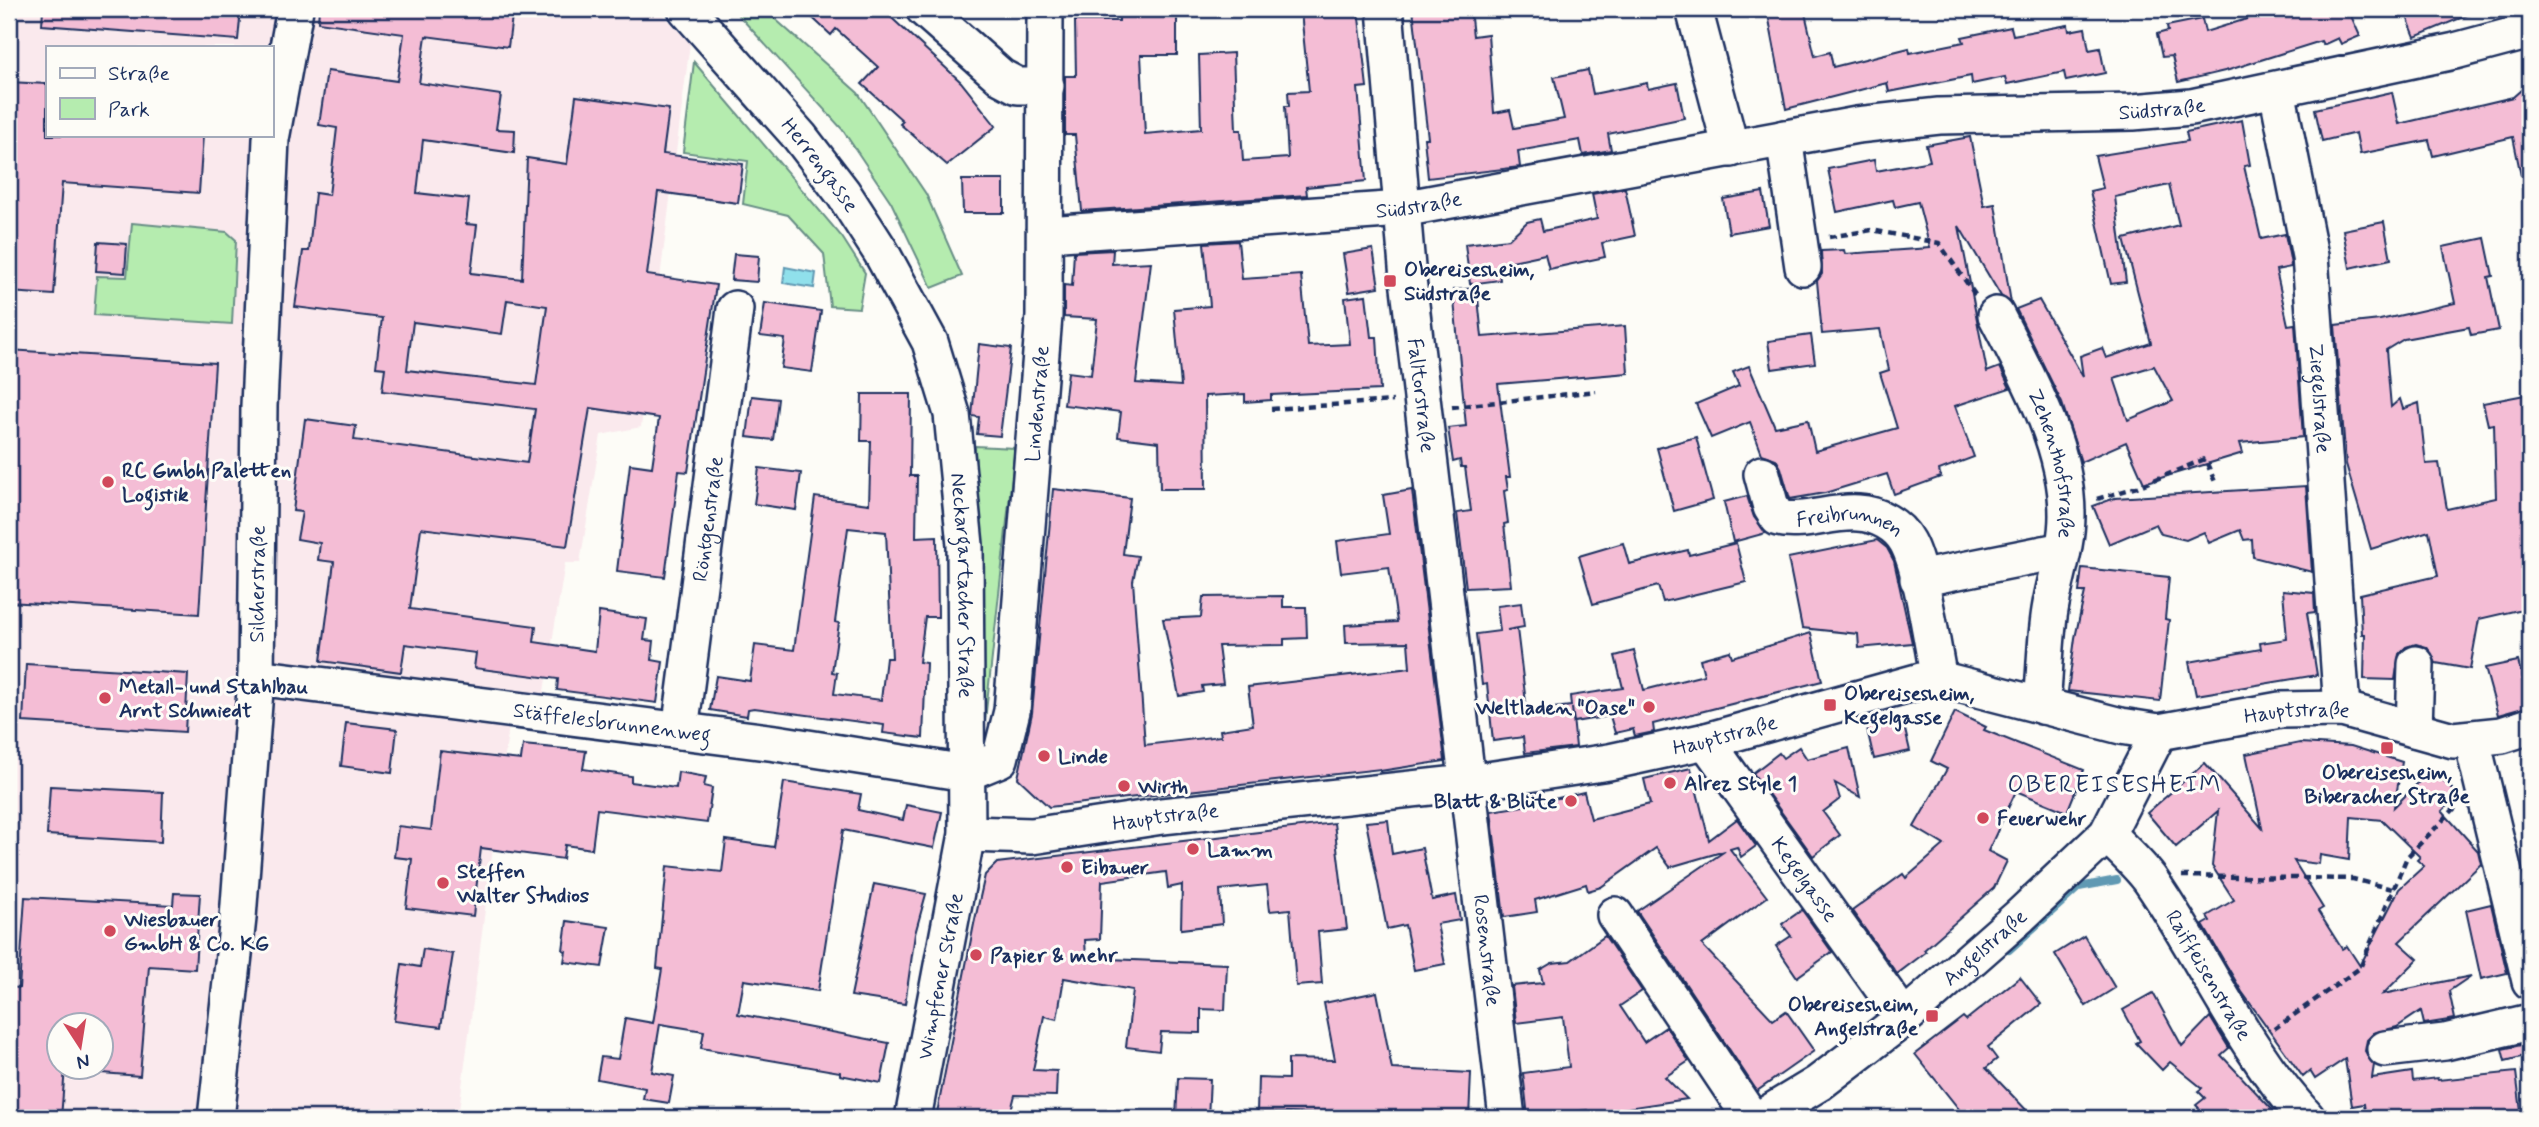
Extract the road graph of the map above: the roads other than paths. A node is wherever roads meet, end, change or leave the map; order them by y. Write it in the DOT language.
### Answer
graph roads {
  1 [pos="295,9"];
  2 [pos="686,9"];
  3 [pos="924,9"];
  4 [pos="1045,9"];
  5 [pos="1385,9"];
  6 [pos="1694,9"];
  7 [pos="2530,31"];
  8 [pos="1046,86"];
  9 [pos="2277,90"];
  10 [pos="273,128"];
  11 [pos="272,136"];
  12 [pos="1784,138"];
  13 [pos="1731,149"];
  14 [pos="1402,209"];
  15 [pos="1047,234"];
  16 [pos="1802,254"];
  17 [pos="735,309"];
  18 [pos="1996,315"];
  19 [pos="930,342"];
  20 [pos="1762,474"];
  21 [pos="2063,550"];
  22 [pos="1918,579"];
  23 [pos="2416,664"];
  24 [pos="256,677"];
  25 [pos="1939,679"];
  26 [pos="2042,706"];
  27 [pos="2343,709"];
  28 [pos="2530,726"];
  29 [pos="2414,729"];
  30 [pos="680,731"];
  31 [pos="2159,732"];
  32 [pos="2472,740"];
  33 [pos="1706,741"];
  34 [pos="966,773"];
  35 [pos="1467,783"];
  36 [pos="967,834"];
  37 [pos="2107,834"];
  38 [pos="1615,915"];
  39 [pos="2530,981"];
  40 [pos="1904,1018"];
  41 [pos="2530,1023"];
  42 [pos="2385,1049"];
  43 [pos="216,1118"];
  44 [pos="913,1118"];
  45 [pos="1507,1118"];
  46 [pos="1751,1118"];
  47 [pos="1761,1118"];
  48 [pos="2307,1118"];
  1 -- 10 [label="street, Silcherstraße"];
  2 -- 19 [label="street, Herrengasse"];
  3 -- 8 [label="street"];
  4 -- 8 [label="street, Lindenstraße"];
  5 -- 14 [label="street, Falltorstraße"];
  6 -- 13 [label="street"];
  7 -- 9 [label="street, Südstraße"];
  8 -- 15 [label="street, Lindenstraße"];
  9 -- 12 [label="street, Südstraße"];
  9 -- 27 [label="street, Ziegelstraße"];
  11 -- 24 [label="street, Silcherstraße"];
  12 -- 13 [label="street, Südstraße"];
  12 -- 16 [label="street"];
  13 -- 14 [label="street, Südstraße"];
  14 -- 15 [label="street, Südstraße"];
  14 -- 35 [label="street, Falltorstraße"];
  15 -- 34 [label="street, Lindenstraße"];
  17 -- 30 [label="street, Röntgenstraße"];
  18 -- 21 [label="street, Zehenthofstraße"];
  19 -- 34 [label="street, Neckargartacher Straße"];
  20 -- 22 [label="street, Freibrunnen"];
  21 -- 22 [label="street"];
  21 -- 26 [label="street, Zehenthofstraße"];
  22 -- 25 [label="street, Freibrunnen"];
  23 -- 29 [label="street"];
  24 -- 30 [label="street, Stäffelesbrunnenweg"];
  24 -- 43 [label="street, Silcherstraße"];
  25 -- 26 [label="street, Hauptstraße"];
  25 -- 33 [label="street, Hauptstraße"];
  26 -- 31 [label="street, Hauptstraße"];
  27 -- 29 [label="street, Hauptstraße"];
  27 -- 31 [label="street, Hauptstraße"];
  28 -- 32 [label="street"];
  29 -- 32 [label="street, Hauptstraße"];
  30 -- 34 [label="street, Stäffelesbrunnenweg"];
  31 -- 37 [label="street, Angelstraße"];
  32 -- 39 [label="street"];
  33 -- 35 [label="street, Hauptstraße"];
  33 -- 40 [label="street, Kegelgasse"];
  34 -- 36 [label="street, Neckargartacher Straße"];
  35 -- 36 [label="street, Hauptstraße"];
  35 -- 45 [label="street, Rosenstraße"];
  36 -- 44 [label="street, Wimpfener Straße"];
  37 -- 40 [label="street, Angelstraße"];
  37 -- 48 [label="street, Raiffeisenstraße"];
  38 -- 46 [label="street"];
  40 -- 47 [label="street, Angelstraße"];
  41 -- 42 [label="street"];
}
